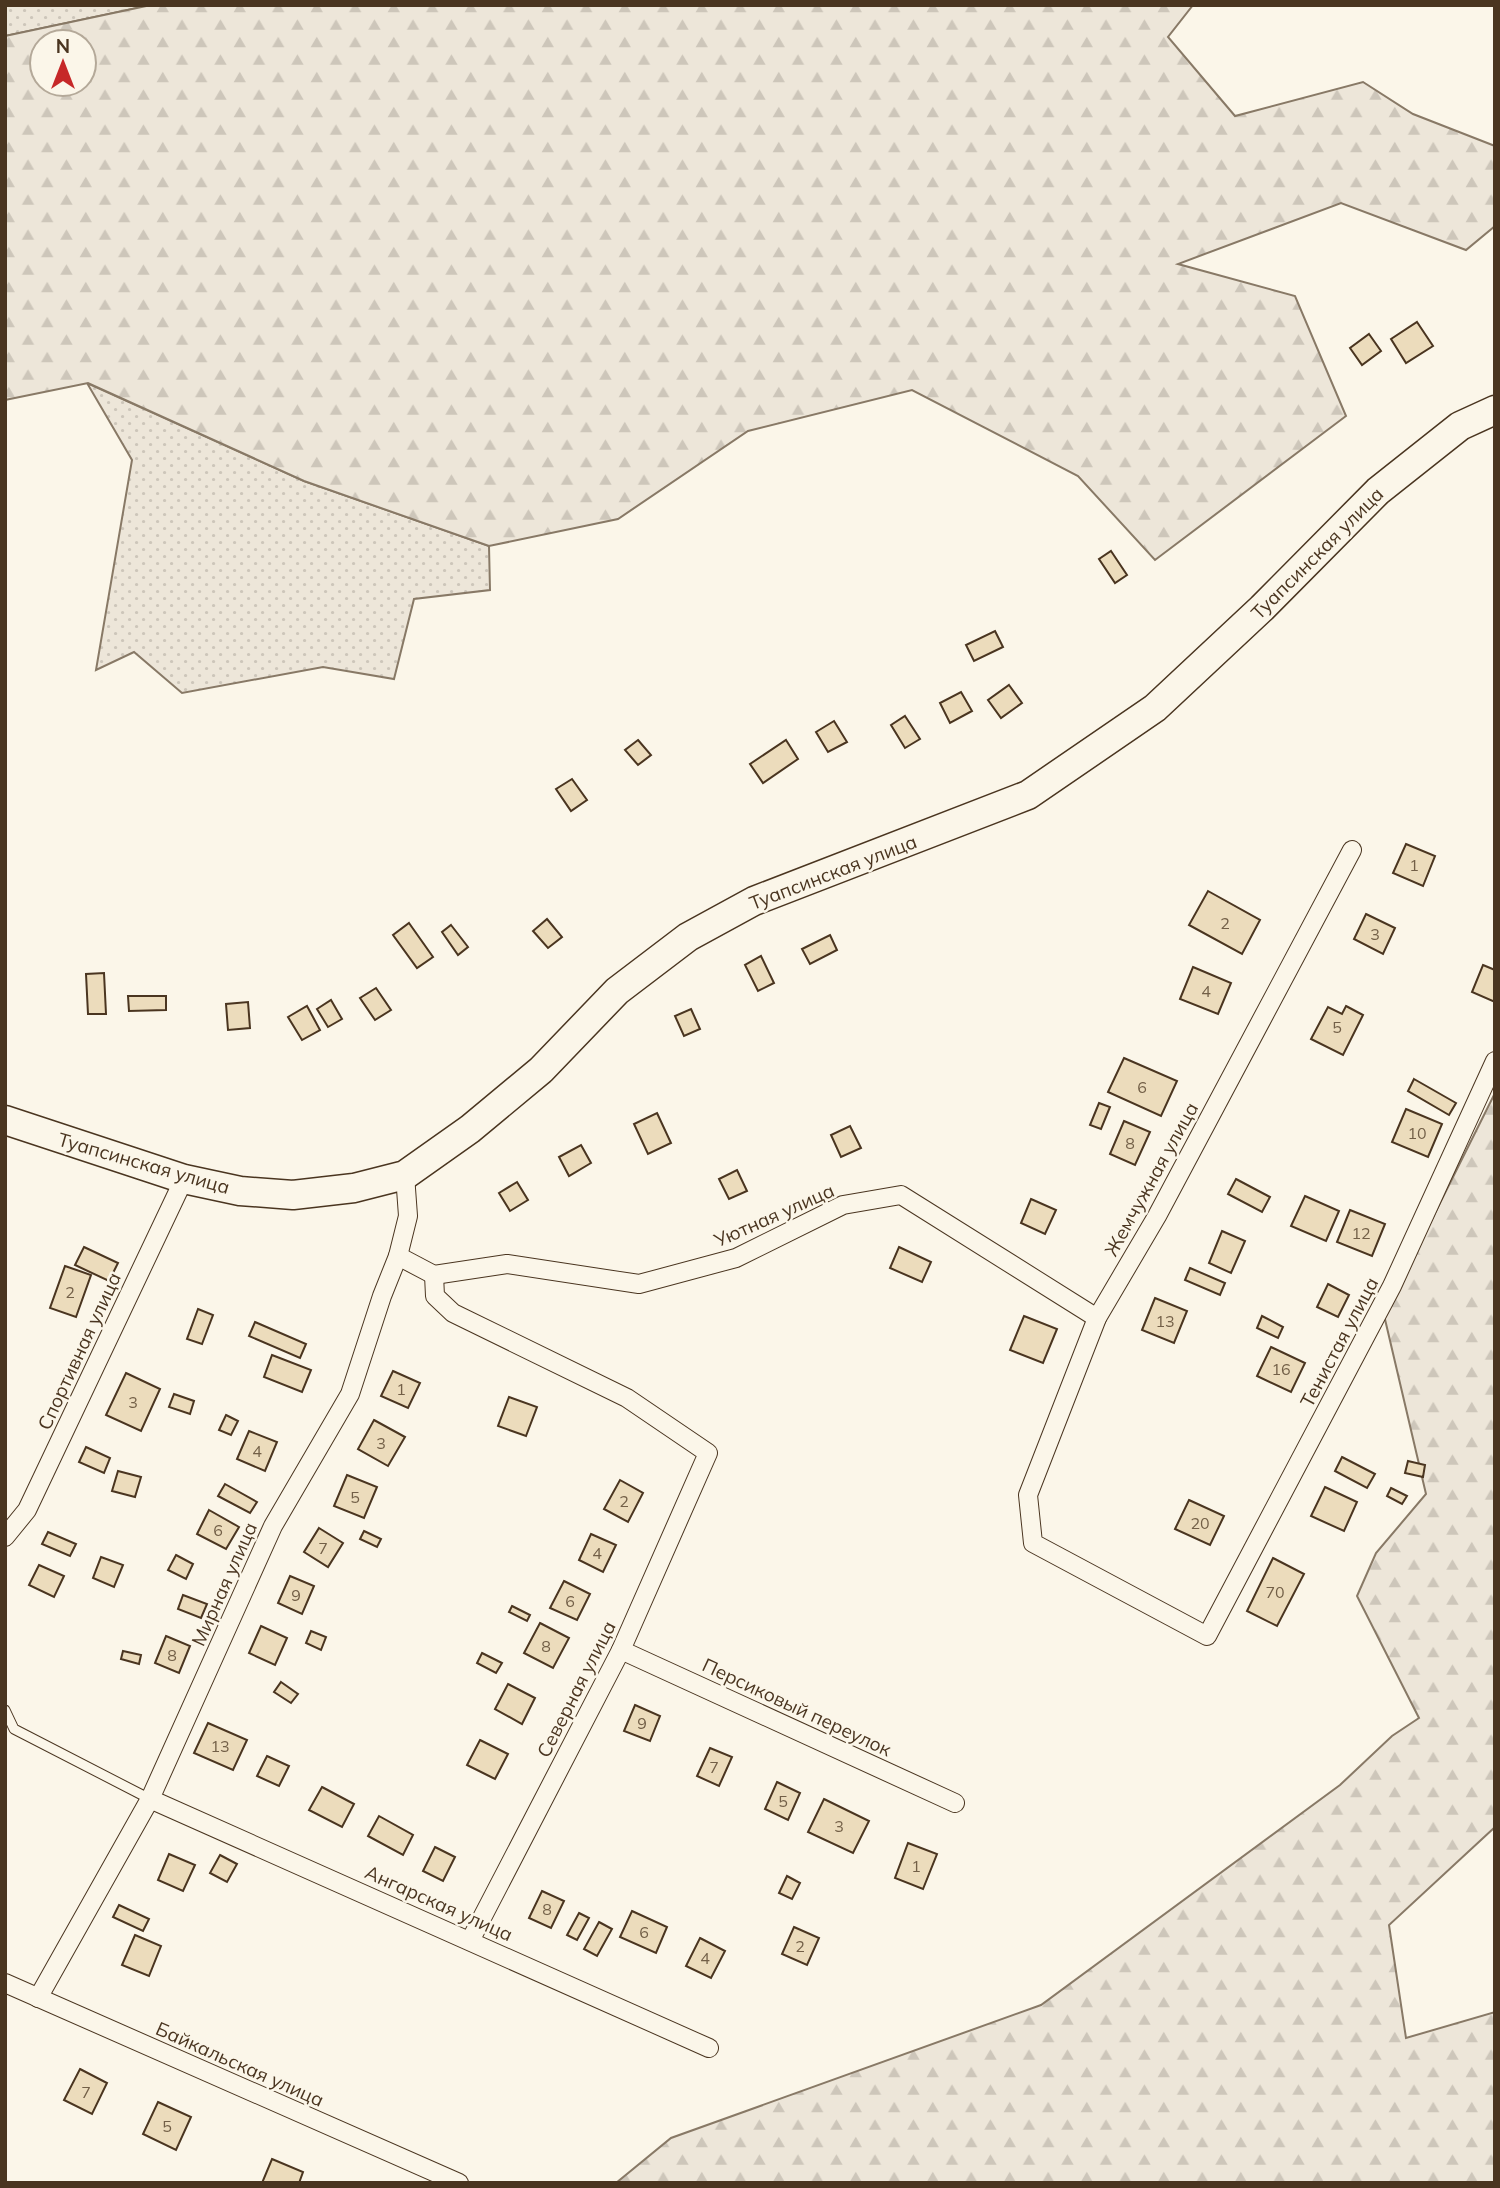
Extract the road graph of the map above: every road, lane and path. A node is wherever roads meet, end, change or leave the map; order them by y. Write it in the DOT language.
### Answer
graph roads {
  1 [pos="1495,410"];
  2 [pos="1352,850"];
  3 [pos="1495,1061"];
  4 [pos="5,1120"];
  5 [pos="405,1175"];
  6 [pos="184,1179"];
  7 [pos="398,1256"];
  8 [pos="434,1275"];
  9 [pos="1097,1318"];
  10 [pos="5,1538"];
  11 [pos="1033,1543"];
  12 [pos="621,1650"];
  13 [pos="5,1710"];
  14 [pos="150,1799"];
  15 [pos="955,1803"];
  16 [pos="471,1939"];
  17 [pos="5,1983"];
  18 [pos="38,1998"];
  19 [pos="709,2048"];
  20 [pos="458,2183"];
  1 -- 5 [label="main road, Туапсинская улица"];
  2 -- 9 [label="street, Жемчужная улица"];
  3 -- 11 [label="street, Тенистая улица"];
  4 -- 6 [label="main road, Туапсинская улица"];
  5 -- 6 [label="main road, Туапсинская улица"];
  5 -- 7 [label="street, Мирная улица"];
  6 -- 10 [label="street, Спортивная улица"];
  7 -- 8 [label="street"];
  7 -- 14 [label="street, Мирная улица"];
  8 -- 9 [label="street, Уютная улица"];
  8 -- 12 [label="street, Северная улица"];
  9 -- 11 [label="street, Жемчужная улица"];
  12 -- 15 [label="street, Персиковый переулок"];
  12 -- 16 [label="street, Северная улица"];
  13 -- 14 [label="lane"];
  14 -- 16 [label="street, Ангарская улица"];
  14 -- 18 [label="street, Мирная улица"];
  16 -- 19 [label="street, Ангарская улица"];
  17 -- 18 [label="street, Байкальская улица"];
  18 -- 20 [label="street, Байкальская улица"];
}
